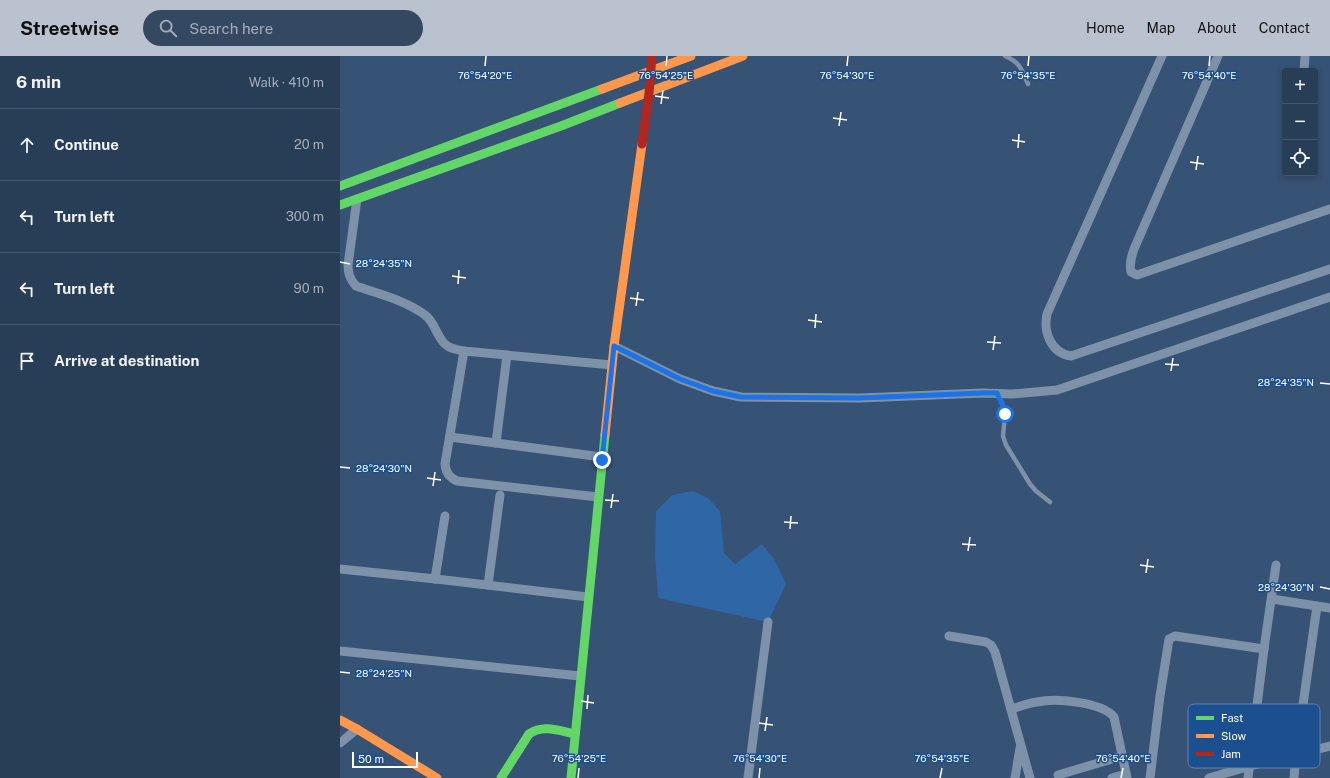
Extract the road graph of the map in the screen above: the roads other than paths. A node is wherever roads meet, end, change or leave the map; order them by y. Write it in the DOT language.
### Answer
graph roads {
  1 [pos="652,56"];
  2 [pos="691,56"];
  3 [pos="743,56"];
  4 [pos="1005,56"];
  5 [pos="1162,56"];
  6 [pos="1218,56"];
  7 [pos="1305,56"];
  8 [pos="1304,68"];
  9 [pos="651,72"];
  10 [pos="1028,84"];
  11 [pos="649,93"];
  12 [pos="340,186"];
  13 [pos="357,199"];
  14 [pos="340,205"];
  15 [pos="1330,209"];
  16 [pos="1330,269"];
  17 [pos="1330,298"];
  18 [pos="614,346"];
  19 [pos="464,351"];
  20 [pos="507,355"];
  21 [pos="612,364"];
  22 [pos="997,393"];
  23 [pos="450,437"];
  24 [pos="496,443"];
  25 [pos="602,456"];
  26 [pos="500,495"];
  27 [pos="598,497"];
  28 [pos="1050,502"];
  29 [pos="445,516"];
  30 [pos="1276,565"];
  31 [pos="340,569"];
  32 [pos="436,579"];
  33 [pos="488,585"];
  34 [pos="588,597"];
  35 [pos="1272,599"];
  36 [pos="1317,606"];
  37 [pos="1330,608"];
  38 [pos="768,622"];
  39 [pos="949,636"];
  40 [pos="1264,649"];
  41 [pos="340,651"];
  42 [pos="580,676"];
  43 [pos="1257,704"];
  44 [pos="1303,704"];
  45 [pos="1011,709"];
  46 [pos="340,720"];
  47 [pos="357,729"];
  48 [pos="575,734"];
  49 [pos="340,743"];
  50 [pos="1021,745"];
  51 [pos="1330,746"];
  52 [pos="1320,748"];
  53 [pos="1122,756"];
  54 [pos="1243,768"];
  55 [pos="1250,768"];
  56 [pos="1295,768"];
  57 [pos="1058,775"];
  58 [pos="1126,776"];
  59 [pos="437,778"];
  60 [pos="501,778"];
  61 [pos="571,778"];
  62 [pos="748,778"];
  63 [pos="1015,778"];
  64 [pos="1030,778"];
  65 [pos="1112,778"];
  66 [pos="1150,778"];
  67 [pos="1209,778"];
  68 [pos="1248,778"];
  69 [pos="1294,778"];
  1 -- 9 [label="street"];
  2 -- 9 [label="street"];
  3 -- 11 [label="street"];
  4 -- 10 [label="lane"];
  5 -- 16 [label="street"];
  6 -- 15 [label="street"];
  7 -- 8 [label="street"];
  9 -- 11 [label="street"];
  9 -- 12 [label="street"];
  11 -- 13 [label="street"];
  11 -- 18 [label="street"];
  13 -- 14 [label="street"];
  13 -- 19 [label="street"];
  17 -- 22 [label="street"];
  18 -- 21 [label="street"];
  18 -- 22 [label="street"];
  19 -- 20 [label="street"];
  19 -- 23 [label="street"];
  20 -- 21 [label="street"];
  20 -- 24 [label="street"];
  21 -- 25 [label="street"];
  22 -- 28 [label="lane"];
  23 -- 24 [label="street"];
  23 -- 27 [label="street"];
  24 -- 25 [label="street"];
  25 -- 27 [label="street"];
  26 -- 33 [label="street"];
  27 -- 34 [label="street"];
  29 -- 32 [label="street"];
  30 -- 35 [label="street"];
  31 -- 32 [label="street"];
  32 -- 33 [label="street"];
  33 -- 34 [label="street"];
  34 -- 42 [label="street"];
  35 -- 36 [label="street"];
  35 -- 40 [label="street"];
  36 -- 37 [label="street"];
  36 -- 44 [label="street"];
  38 -- 62 [label="street"];
  39 -- 45 [label="street"];
  40 -- 43 [label="street"];
  40 -- 66 [label="street"];
  41 -- 42 [label="street"];
  42 -- 48 [label="street"];
  45 -- 50 [label="street"];
  45 -- 53 [label="street"];
  46 -- 47 [label="street"];
  47 -- 49 [label="street"];
  47 -- 59 [label="street"];
  48 -- 60 [label="street"];
  48 -- 61 [label="street"];
  50 -- 63 [label="street"];
  50 -- 64 [label="street"];
  51 -- 52 [label="street"];
  53 -- 57 [label="street"];
  53 -- 58 [label="street"];
  54 -- 67 [label="street"];
  55 -- 68 [label="street"];
  56 -- 69 [label="street"];
  58 -- 65 [label="street"];
}
